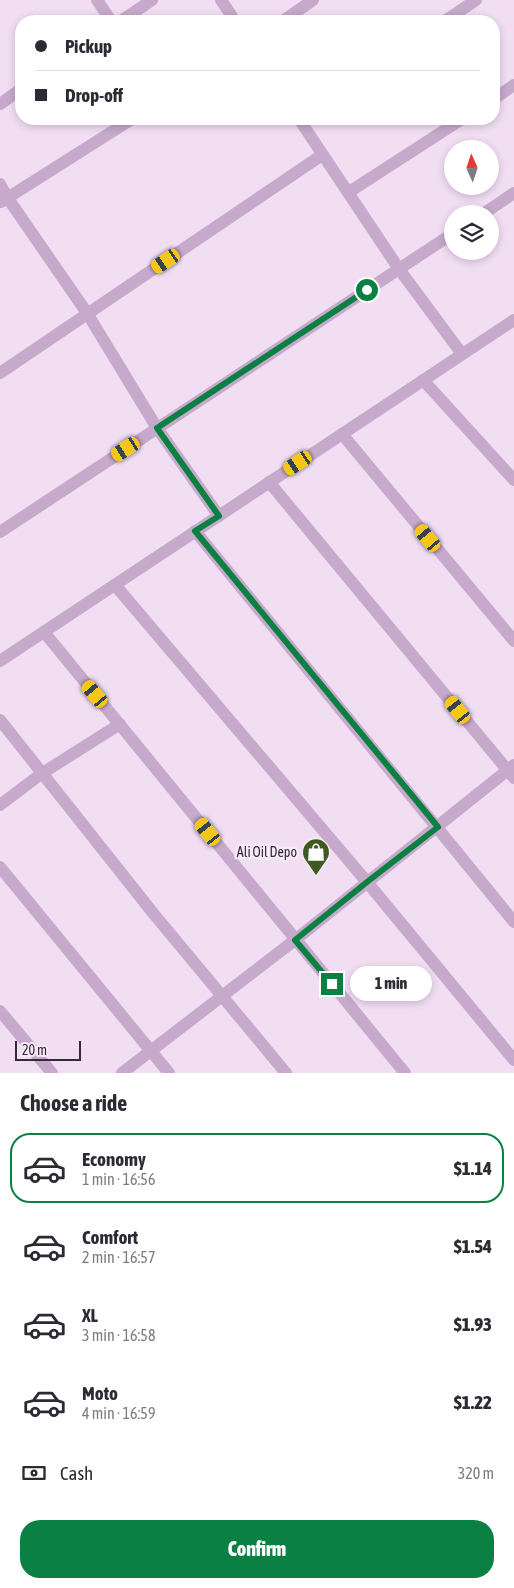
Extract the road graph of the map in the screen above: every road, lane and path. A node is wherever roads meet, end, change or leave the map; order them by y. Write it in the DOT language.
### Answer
graph roads {
  1 [pos="97,0"];
  2 [pos="152,0"];
  3 [pos="221,0"];
  4 [pos="313,0"];
  5 [pos="476,0"];
  6 [pos="107,15"];
  7 [pos="130,15"];
  8 [pos="231,15"];
  9 [pos="292,15"];
  10 [pos="454,15"];
  11 [pos="514,86"];
  12 [pos="15,93"];
  13 [pos="500,94"];
  14 [pos="0,104"];
  15 [pos="123,125"];
  16 [pos="304,125"];
  17 [pos="453,125"];
  18 [pos="322,155"];
  19 [pos="0,184"];
  20 [pos="348,192"];
  21 [pos="514,193"];
  22 [pos="4,200"];
  23 [pos="496,205"];
  24 [pos="444,239"];
  25 [pos="400,269"];
  26 [pos="87,313"];
  27 [pos="514,320"];
  28 [pos="462,354"];
  29 [pos="0,373"];
  30 [pos="422,380"];
  31 [pos="157,428"];
  32 [pos="342,434"];
  33 [pos="514,480"];
  34 [pos="269,482"];
  35 [pos="219,516"];
  36 [pos="195,531"];
  37 [pos="0,532"];
  38 [pos="114,585"];
  39 [pos="44,632"];
  40 [pos="514,642"];
  41 [pos="0,661"];
  42 [pos="0,720"];
  43 [pos="120,724"];
  44 [pos="512,771"];
  45 [pos="41,774"];
  46 [pos="0,805"];
  47 [pos="438,827"];
  48 [pos="0,867"];
  49 [pos="367,882"];
  50 [pos="514,922"];
  51 [pos="295,940"];
  52 [pos="221,996"];
  53 [pos="0,1011"];
  54 [pos="150,1051"];
  55 [pos="514,1060"];
  56 [pos="52,1073"];
  57 [pos="122,1073"];
  58 [pos="169,1073"];
  59 [pos="286,1073"];
  60 [pos="405,1073"];
  1 -- 6 [label="street"];
  2 -- 7 [label="street"];
  3 -- 8 [label="street"];
  4 -- 9 [label="street"];
  5 -- 10 [label="street"];
  11 -- 13 [label="street"];
  12 -- 14 [label="street"];
  15 -- 22 [label="street"];
  16 -- 18 [label="street"];
  17 -- 20 [label="street"];
  18 -- 20 [label="street"];
  18 -- 26 [label="street"];
  19 -- 22 [label="street"];
  20 -- 25 [label="street"];
  21 -- 23 [label="street"];
  22 -- 26 [label="street"];
  24 -- 25 [label="street"];
  25 -- 28 [label="street"];
  25 -- 31 [label="street"];
  26 -- 29 [label="street"];
  26 -- 31 [label="street"];
  27 -- 28 [label="street"];
  28 -- 30 [label="street"];
  30 -- 32 [label="street"];
  30 -- 33 [label="street"];
  31 -- 35 [label="street"];
  31 -- 37 [label="street"];
  32 -- 34 [label="street"];
  32 -- 40 [label="street"];
  34 -- 35 [label="street"];
  34 -- 44 [label="street"];
  35 -- 36 [label="street"];
  36 -- 38 [label="street"];
  36 -- 47 [label="street"];
  38 -- 39 [label="street"];
  38 -- 49 [label="street"];
  39 -- 41 [label="street"];
  39 -- 43 [label="street"];
  42 -- 45 [label="street"];
  43 -- 45 [label="street"];
  43 -- 51 [label="street"];
  44 -- 47 [label="street"];
  45 -- 46 [label="street"];
  45 -- 52 [label="street"];
  47 -- 49 [label="street"];
  47 -- 50 [label="street"];
  48 -- 54 [label="street"];
  49 -- 51 [label="street"];
  49 -- 55 [label="street"];
  51 -- 52 [label="street"];
  51 -- 60 [label="street"];
  52 -- 54 [label="street"];
  52 -- 59 [label="street"];
  53 -- 56 [label="street"];
  54 -- 57 [label="street"];
  54 -- 58 [label="street"];
}
